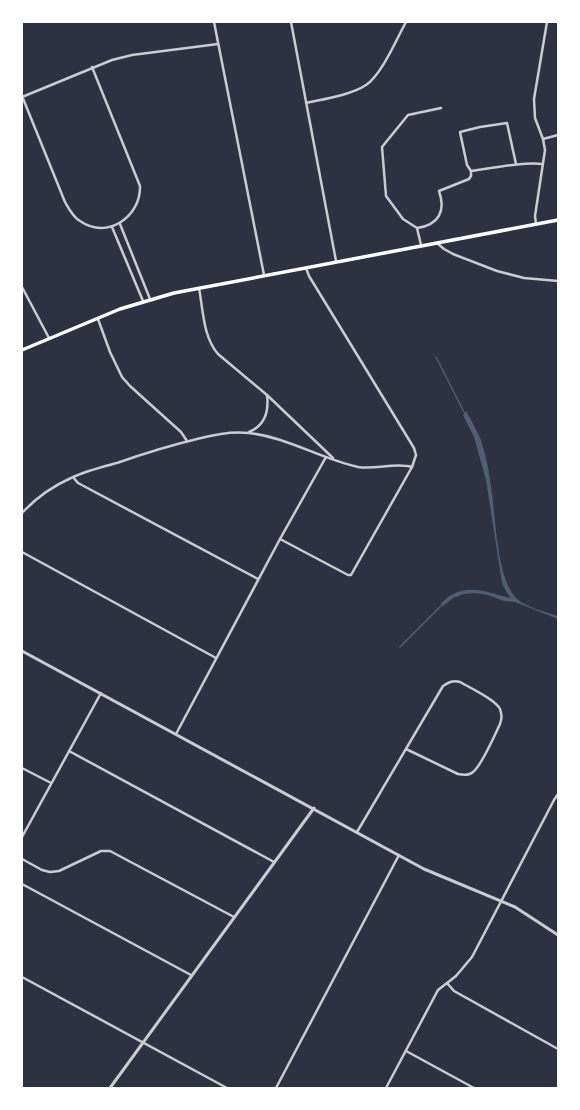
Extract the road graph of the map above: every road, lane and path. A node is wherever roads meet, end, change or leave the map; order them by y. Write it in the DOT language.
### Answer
graph roads {
  1 [pos="214,22"];
  2 [pos="291,22"];
  3 [pos="406,22"];
  4 [pos="547,22"];
  5 [pos="218,44"];
  6 [pos="92,67"];
  7 [pos="22,97"];
  8 [pos="306,103"];
  9 [pos="441,108"];
  10 [pos="558,135"];
  11 [pos="543,139"];
  12 [pos="516,164"];
  13 [pos="543,164"];
  14 [pos="471,171"];
  15 [pos="558,220"];
  16 [pos="120,224"];
  17 [pos="536,224"];
  18 [pos="112,227"];
  19 [pos="417,228"];
  20 [pos="436,242"];
  21 [pos="421,245"];
  22 [pos="336,261"];
  23 [pos="305,267"];
  24 [pos="264,275"];
  25 [pos="558,281"];
  26 [pos="22,287"];
  27 [pos="199,288"];
  28 [pos="150,299"];
  29 [pos="143,302"];
  30 [pos="97,318"];
  31 [pos="49,338"];
  32 [pos="22,350"];
  33 [pos="266,395"];
  34 [pos="249,433"];
  35 [pos="187,441"];
  36 [pos="326,457"];
  37 [pos="335,460"];
  38 [pos="412,467"];
  39 [pos="73,477"];
  40 [pos="22,513"];
  41 [pos="280,539"];
  42 [pos="22,552"];
  43 [pos="258,579"];
  44 [pos="22,651"];
  45 [pos="216,658"];
  46 [pos="101,693"];
  47 [pos="176,734"];
  48 [pos="406,750"];
  49 [pos="69,751"];
  50 [pos="22,768"];
  51 [pos="51,783"];
  52 [pos="558,794"];
  53 [pos="314,808"];
  54 [pos="357,832"];
  55 [pos="22,837"];
  56 [pos="399,855"];
  57 [pos="22,860"];
  58 [pos="274,862"];
  59 [pos="22,884"];
  60 [pos="501,900"];
  61 [pos="234,917"];
  62 [pos="558,935"];
  63 [pos="191,975"];
  64 [pos="22,977"];
  65 [pos="447,983"];
  66 [pos="142,1042"];
  67 [pos="558,1049"];
  68 [pos="406,1051"];
  69 [pos="110,1088"];
  70 [pos="227,1088"];
  71 [pos="276,1088"];
  72 [pos="386,1088"];
  73 [pos="473,1088"];
  1 -- 5 [label="street"];
  2 -- 8 [label="street"];
  3 -- 8 [label="street"];
  4 -- 11 [label="street"];
  5 -- 6 [label="street"];
  5 -- 24 [label="street"];
  6 -- 7 [label="street"];
  6 -- 16 [label="street"];
  7 -- 18 [label="street"];
  8 -- 22 [label="street"];
  9 -- 19 [label="street"];
  10 -- 11 [label="street"];
  11 -- 13 [label="street"];
  12 -- 13 [label="street"];
  12 -- 14 [label="street"];
  12 -- 14 [label="street"];
  13 -- 17 [label="street"];
  14 -- 19 [label="street"];
  15 -- 17 [label="main road"];
  16 -- 18 [label="street"];
  16 -- 28 [label="street"];
  17 -- 20 [label="main road"];
  18 -- 29 [label="street"];
  19 -- 21 [label="street"];
  20 -- 21 [label="main road"];
  20 -- 25 [label="street"];
  21 -- 22 [label="main road"];
  22 -- 23 [label="main road"];
  23 -- 24 [label="main road"];
  23 -- 38 [label="street"];
  24 -- 27 [label="main road"];
  26 -- 31 [label="street"];
  27 -- 28 [label="main road"];
  27 -- 33 [label="street"];
  28 -- 29 [label="main road"];
  29 -- 30 [label="main road"];
  30 -- 31 [label="main road"];
  30 -- 35 [label="street"];
  31 -- 32 [label="main road"];
  33 -- 34 [label="street"];
  33 -- 37 [label="street"];
  34 -- 35 [label="street"];
  34 -- 36 [label="street"];
  35 -- 39 [label="street"];
  36 -- 37 [label="street"];
  36 -- 41 [label="street"];
  37 -- 38 [label="street"];
  38 -- 41 [label="street"];
  39 -- 40 [label="street"];
  39 -- 43 [label="street"];
  41 -- 43 [label="street"];
  42 -- 45 [label="street"];
  43 -- 45 [label="street"];
  44 -- 46 [label="street"];
  45 -- 47 [label="street"];
  46 -- 47 [label="street"];
  46 -- 49 [label="street"];
  47 -- 53 [label="street"];
  48 -- 48 [label="street"];
  48 -- 54 [label="street"];
  49 -- 51 [label="street"];
  49 -- 58 [label="street"];
  50 -- 51 [label="street"];
  51 -- 55 [label="street"];
  52 -- 60 [label="street"];
  53 -- 54 [label="street"];
  53 -- 58 [label="street"];
  54 -- 56 [label="street"];
  56 -- 60 [label="street"];
  56 -- 71 [label="street"];
  57 -- 61 [label="street"];
  58 -- 61 [label="street"];
  59 -- 63 [label="street"];
  60 -- 62 [label="street"];
  60 -- 65 [label="street"];
  61 -- 63 [label="street"];
  63 -- 66 [label="street"];
  64 -- 66 [label="street"];
  65 -- 67 [label="street"];
  65 -- 68 [label="street"];
  66 -- 69 [label="street"];
  66 -- 70 [label="street"];
  68 -- 72 [label="street"];
  68 -- 73 [label="street"];
}
